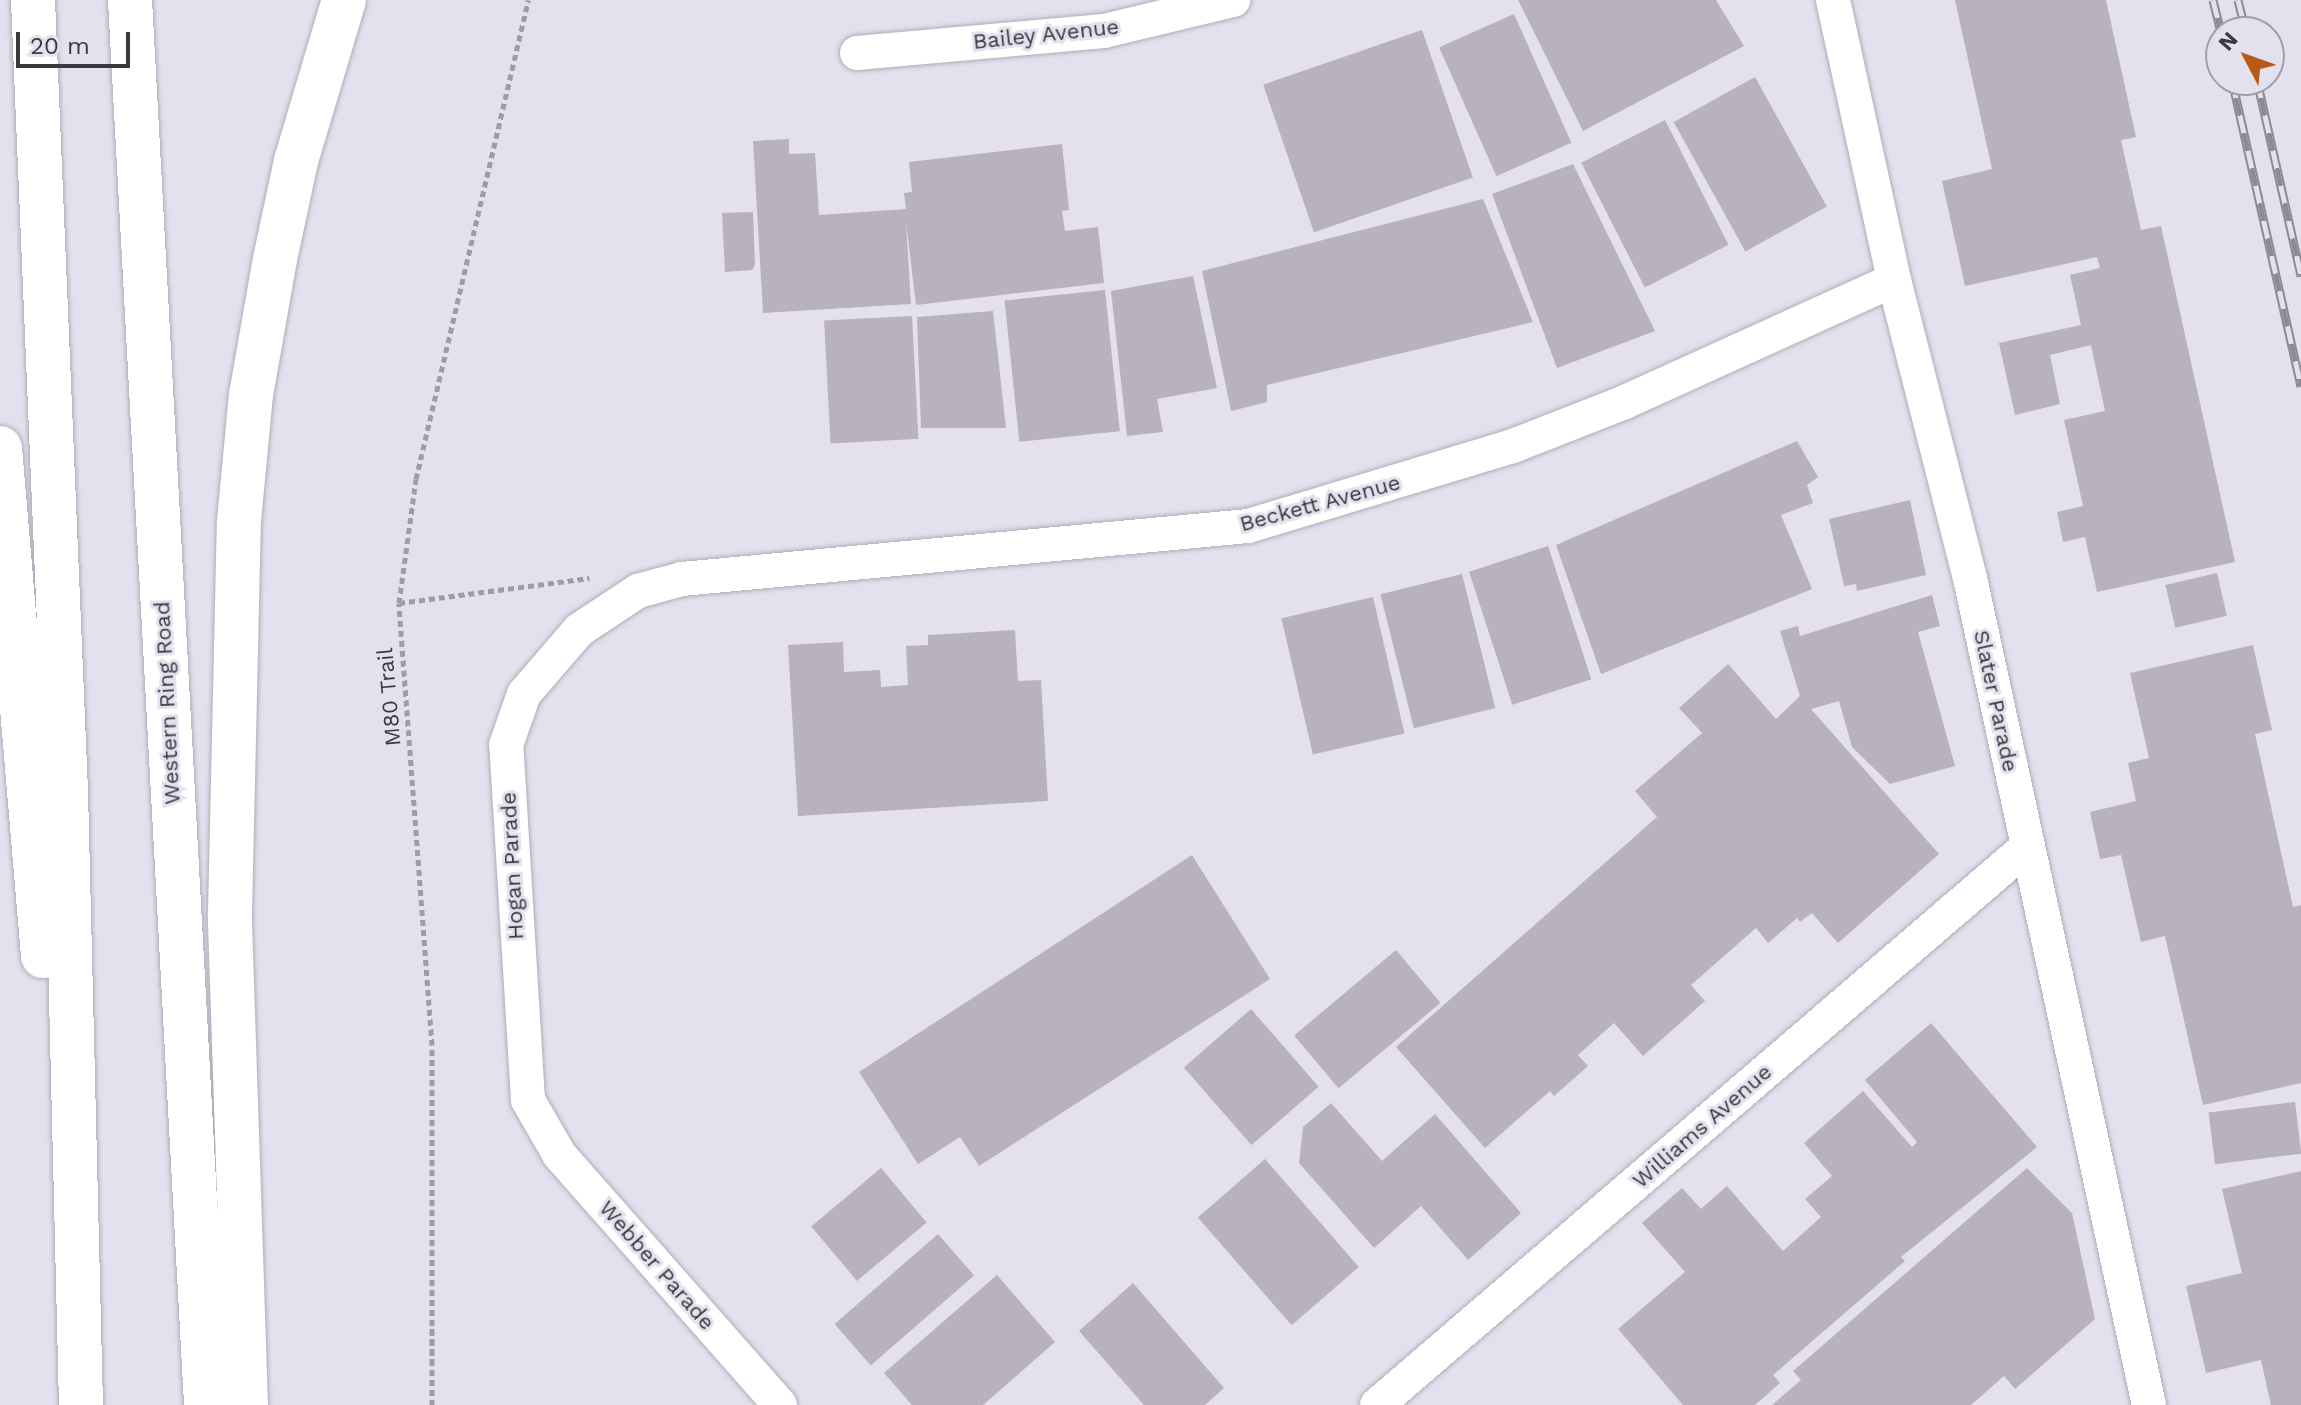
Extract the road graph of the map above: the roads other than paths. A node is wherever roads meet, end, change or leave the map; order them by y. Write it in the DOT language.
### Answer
graph roads {
  1 [pos="33,0"];
  2 [pos="130,0"];
  3 [pos="344,0"];
  4 [pos="1233,0"];
  5 [pos="1833,0"];
  6 [pos="857,53"];
  7 [pos="1894,280"];
  8 [pos="0,448"];
  9 [pos="579,630"];
  10 [pos="2027,847"];
  11 [pos="537,1123"];
  12 [pos="81,1405"];
  13 [pos="206,1405"];
  14 [pos="246,1405"];
  15 [pos="780,1405"];
  16 [pos="1377,1405"];
  17 [pos="2149,1405"];
  1 -- 12 [label="highway"];
  2 -- 13 [label="highway, Western Ring Road"];
  3 -- 14 [label="highway"];
  4 -- 6 [label="street, Bailey Avenue"];
  5 -- 7 [label="street, Slater Parade"];
  7 -- 9 [label="street, Beckett Avenue"];
  7 -- 10 [label="street, Slater Parade"];
  8 -- 12 [label="highway"];
  9 -- 11 [label="street, Hogan Parade"];
  10 -- 16 [label="street, Williams Avenue"];
  10 -- 17 [label="street, Slater Parade"];
  11 -- 15 [label="street, Webber Parade"];
}
